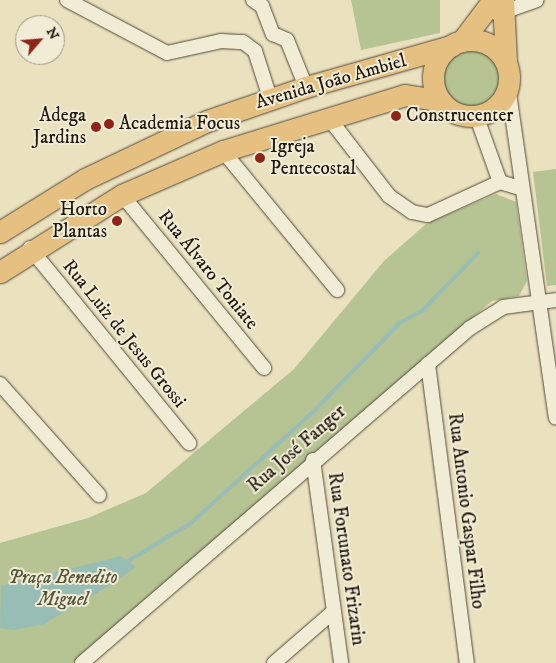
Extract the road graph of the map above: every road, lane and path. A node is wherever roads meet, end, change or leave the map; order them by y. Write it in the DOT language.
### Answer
graph roads {
  1 [pos="67,0"];
  2 [pos="253,0"];
  3 [pos="537,0"];
  4 [pos="495,7"];
  5 [pos="457,43"];
  6 [pos="506,62"];
  7 [pos="508,86"];
  8 [pos="306,87"];
  9 [pos="270,98"];
  10 [pos="441,101"];
  11 [pos="476,115"];
  12 [pos="328,117"];
  13 [pos="223,151"];
  14 [pos="500,182"];
  15 [pos="520,188"];
  16 [pos="122,195"];
  17 [pos="0,232"];
  18 [pos="30,248"];
  19 [pos="0,272"];
  20 [pos="337,290"];
  21 [pos="556,300"];
  22 [pos="537,303"];
  23 [pos="428,364"];
  24 [pos="264,368"];
  25 [pos="0,384"];
  26 [pos="556,418"];
  27 [pos="189,443"];
  28 [pos="313,460"];
  29 [pos="98,495"];
  30 [pos="334,611"];
  31 [pos="82,663"];
  32 [pos="274,663"];
  33 [pos="341,663"];
  34 [pos="467,663"];
  1 -- 9 [label="street"];
  2 -- 8 [label="street"];
  3 -- 4 [label="street"];
  4 -- 5 [label="main road"];
  4 -- 6 [label="main road"];
  5 -- 6 [label="main road, Avenida João Ambiel"];
  5 -- 8 [label="main road, Avenida João Ambiel"];
  5 -- 10 [label="main road, Avenida João Ambiel"];
  6 -- 7 [label="main road"];
  7 -- 11 [label="main road"];
  7 -- 15 [label="street"];
  8 -- 9 [label="main road, Avenida João Ambiel"];
  9 -- 17 [label="main road, Avenida João Ambiel"];
  10 -- 11 [label="main road, Avenida João Ambiel"];
  10 -- 12 [label="main road, Avenida João Ambiel"];
  11 -- 14 [label="street"];
  12 -- 13 [label="main road, Avenida João Ambiel"];
  12 -- 14 [label="street"];
  13 -- 16 [label="main road, Avenida João Ambiel"];
  13 -- 20 [label="street"];
  14 -- 15 [label="street"];
  15 -- 22 [label="street"];
  16 -- 18 [label="main road, Avenida João Ambiel"];
  16 -- 24 [label="street, Rua Álvaro Toniate"];
  18 -- 19 [label="main road, Avenida João Ambiel"];
  18 -- 27 [label="street, Rua Luiz de Jesus Grossi"];
  21 -- 22 [label="street, Rua José Fanger"];
  22 -- 23 [label="street, Rua José Fanger"];
  22 -- 26 [label="street"];
  23 -- 28 [label="street, Rua José Fanger"];
  23 -- 34 [label="street, Rua Antonio Gaspar Filho"];
  25 -- 29 [label="street"];
  28 -- 30 [label="street, Rua Fortunato Frizarin"];
  28 -- 31 [label="street, Rua José Fanger"];
  30 -- 32 [label="street"];
  30 -- 33 [label="street, Rua Fortunato Frizarin"];
}
